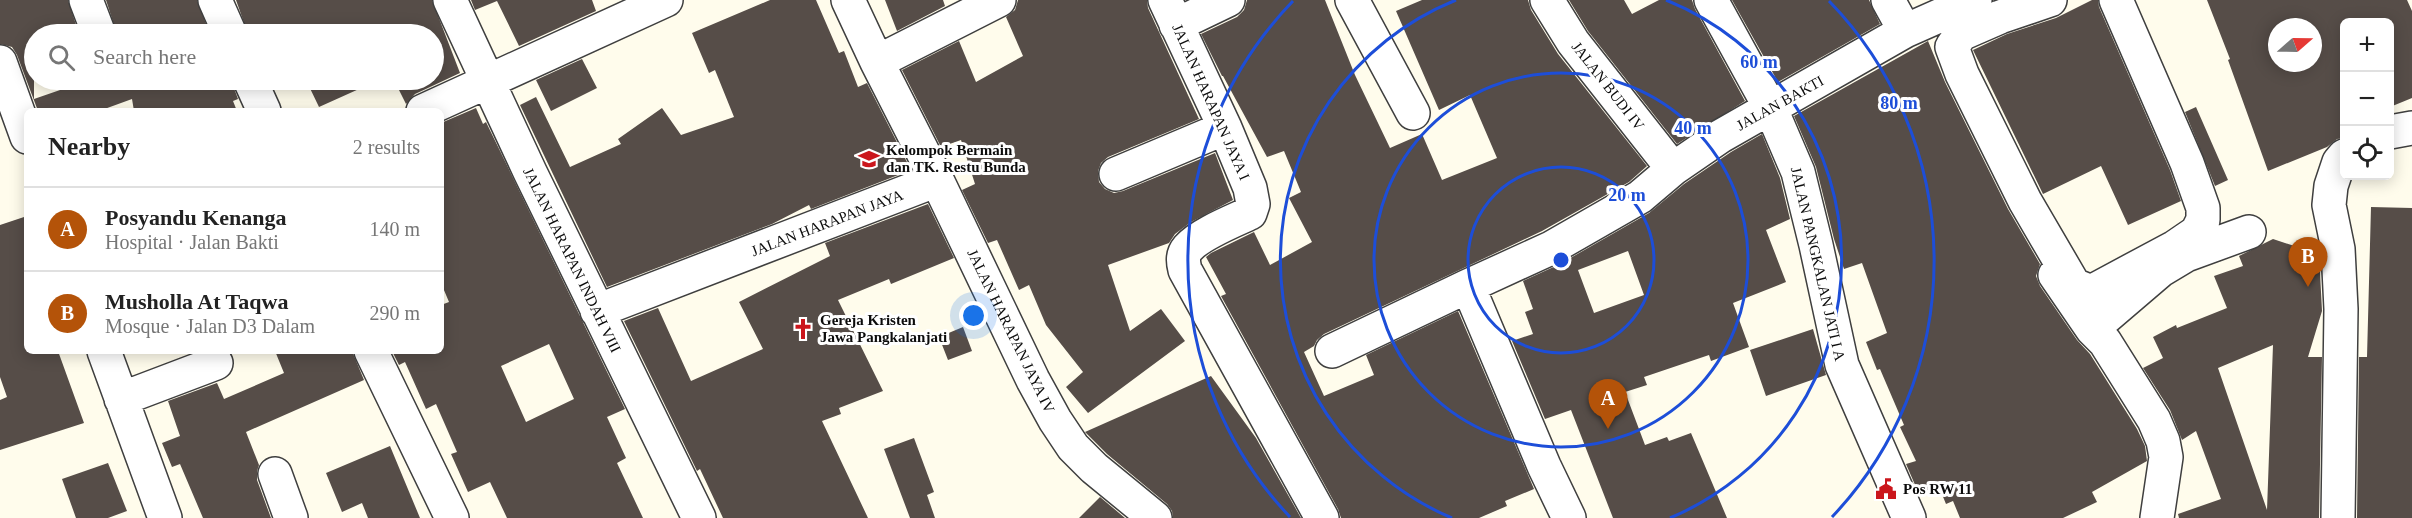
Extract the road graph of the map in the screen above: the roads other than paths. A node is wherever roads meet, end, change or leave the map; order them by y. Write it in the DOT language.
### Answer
graph roads {
  1 [pos="86,0"];
  2 [pos="215,0"];
  3 [pos="450,0"];
  4 [pos="666,0"];
  5 [pos="848,0"];
  6 [pos="999,0"];
  7 [pos="1228,0"];
  8 [pos="1352,0"];
  9 [pos="1546,0"];
  10 [pos="1711,0"];
  11 [pos="1888,0"];
  12 [pos="1975,0"];
  13 [pos="2050,0"];
  14 [pos="2116,0"];
  15 [pos="1170,13"];
  16 [pos="95,24"];
  17 [pos="226,24"];
  18 [pos="1912,28"];
  19 [pos="0,62"];
  20 [pos="877,62"];
  21 [pos="487,82"];
  22 [pos="255,90"];
  23 [pos="263,108"];
  24 [pos="430,108"];
  25 [pos="1771,109"];
  26 [pos="1413,113"];
  27 [pos="1225,128"];
  28 [pos="2412,128"];
  29 [pos="24,129"];
  30 [pos="2394,131"];
  31 [pos="2340,160"];
  32 [pos="1673,169"];
  33 [pos="1116,174"];
  34 [pos="937,180"];
  35 [pos="2249,232"];
  36 [pos="1468,286"];
  37 [pos="597,311"];
  38 [pos="2092,329"];
  39 [pos="1332,351"];
  40 [pos="105,354"];
  41 [pos="372,354"];
  42 [pos="216,363"];
  43 [pos="121,399"];
  44 [pos="275,474"];
  45 [pos="1140,513"];
  46 [pos="165,518"];
  47 [pos="291,518"];
  48 [pos="453,518"];
  49 [pos="699,518"];
  50 [pos="1322,518"];
  51 [pos="1569,518"];
  52 [pos="1909,518"];
  53 [pos="2157,518"];
  54 [pos="2338,518"];
  1 -- 16 [label="street"];
  2 -- 17 [label="street"];
  3 -- 21 [label="street, JALAN HARAPAN INDAH VIII"];
  4 -- 21 [label="street"];
  5 -- 20 [label="street"];
  6 -- 20 [label="street"];
  7 -- 15 [label="street"];
  8 -- 26 [label="street"];
  9 -- 32 [label="street, JALAN BUDI IV"];
  10 -- 25 [label="street, JALAN PANGKALAN JATI I A"];
  11 -- 18 [label="street"];
  12 -- 18 [label="street, JALAN BAKTI"];
  13 -- 14 [label="street"];
  15 -- 27 [label="street, JALAN HARAPAN JAYA I"];
  18 -- 25 [label="street, JALAN BAKTI"];
  18 -- 38 [label="street"];
  19 -- 29 [label="street"];
  20 -- 34 [label="street"];
  21 -- 24 [label="street"];
  21 -- 37 [label="street, JALAN HARAPAN INDAH VIII"];
  22 -- 23 [label="street"];
  25 -- 32 [label="street, JALAN BAKTI"];
  25 -- 52 [label="street, JALAN PANGKALAN JATI I A"];
  27 -- 33 [label="street"];
  27 -- 50 [label="street, JALAN HARAPAN JAYA I"];
  28 -- 30 [label="street"];
  31 -- 54 [label="street"];
  32 -- 36 [label="street, JALAN BAKTI"];
  34 -- 37 [label="street, JALAN HARAPAN JAYA"];
  34 -- 45 [label="street, JALAN HARAPAN JAYA IV"];
  35 -- 38 [label="street"];
  36 -- 39 [label="street, JALAN BAKTI"];
  36 -- 51 [label="street"];
  37 -- 49 [label="street, JALAN HARAPAN INDAH VIII"];
  38 -- 53 [label="street"];
  40 -- 43 [label="street"];
  41 -- 48 [label="street"];
  42 -- 43 [label="street"];
  43 -- 46 [label="street"];
  44 -- 47 [label="street"];
}
